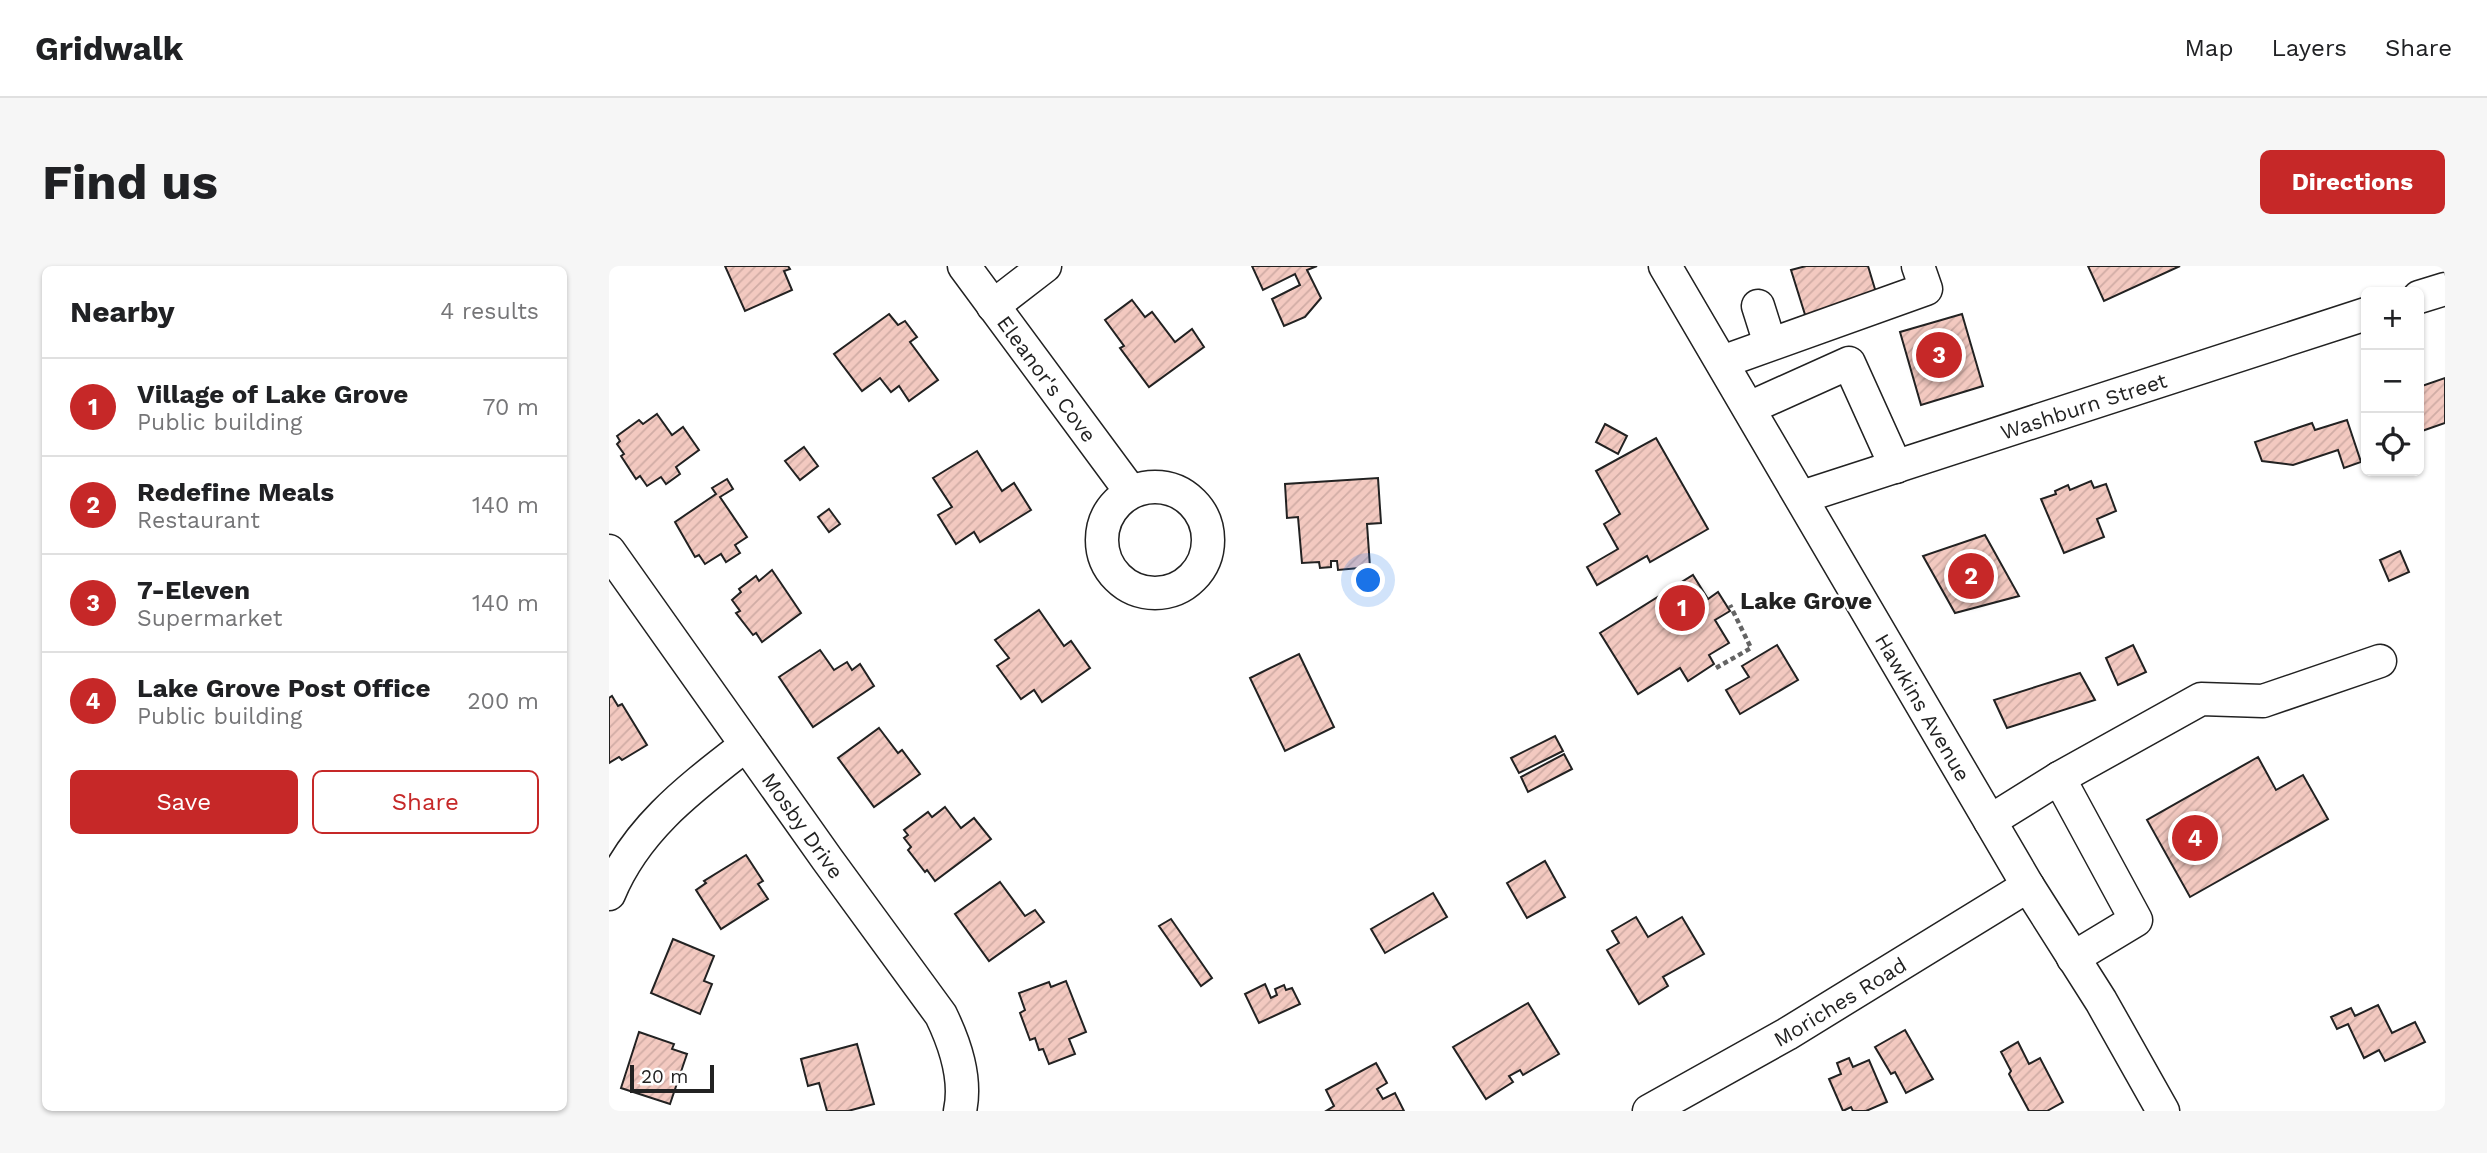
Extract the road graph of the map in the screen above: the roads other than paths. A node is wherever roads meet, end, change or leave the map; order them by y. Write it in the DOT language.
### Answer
graph roads {
  1 [pos="964,266"];
  2 [pos="1045,266"];
  3 [pos="1665,266"];
  4 [pos="1918,266"];
  5 [pos="2445,289"];
  6 [pos="2424,295"];
  7 [pos="993,306"];
  8 [pos="1758,306"];
  9 [pos="2361,316"];
  10 [pos="1770,344"];
  11 [pos="1722,362"];
  12 [pos="1749,408"];
  13 [pos="1896,467"];
  14 [pos="1131,492"];
  15 [pos="1802,498"];
  16 [pos="609,551"];
  17 [pos="2381,661"];
  18 [pos="746,745"];
  19 [pos="2059,778"];
  20 [pos="1990,821"];
  21 [pos="2028,886"];
  22 [pos="609,894"];
  23 [pos="2073,958"];
  24 [pos="960,1111"];
  25 [pos="1649,1111"];
  26 [pos="2163,1111"];
  1 -- 7 [label="street, Eleanor's Cove"];
  2 -- 7 [label="street"];
  3 -- 11 [label="street, Hawkins Avenue"];
  4 -- 10 [label="street"];
  5 -- 6 [label="street"];
  7 -- 14 [label="street, Eleanor's Cove"];
  8 -- 10 [label="street"];
  9 -- 13 [label="street, Washburn Street"];
  10 -- 11 [label="street"];
  11 -- 12 [label="street, Hawkins Avenue"];
  12 -- 13 [label="street"];
  12 -- 15 [label="street, Hawkins Avenue"];
  13 -- 15 [label="street, Washburn Street"];
  15 -- 20 [label="street, Hawkins Avenue"];
  16 -- 18 [label="street, Mosby Drive"];
  17 -- 19 [label="street"];
  18 -- 22 [label="street"];
  18 -- 24 [label="street, Mosby Drive"];
  19 -- 20 [label="street"];
  19 -- 23 [label="street"];
  20 -- 21 [label="street, Hawkins Avenue"];
  21 -- 23 [label="street, Hawkins Avenue"];
  21 -- 25 [label="street, Moriches Road"];
  23 -- 26 [label="street, Hawkins Avenue"];
}
